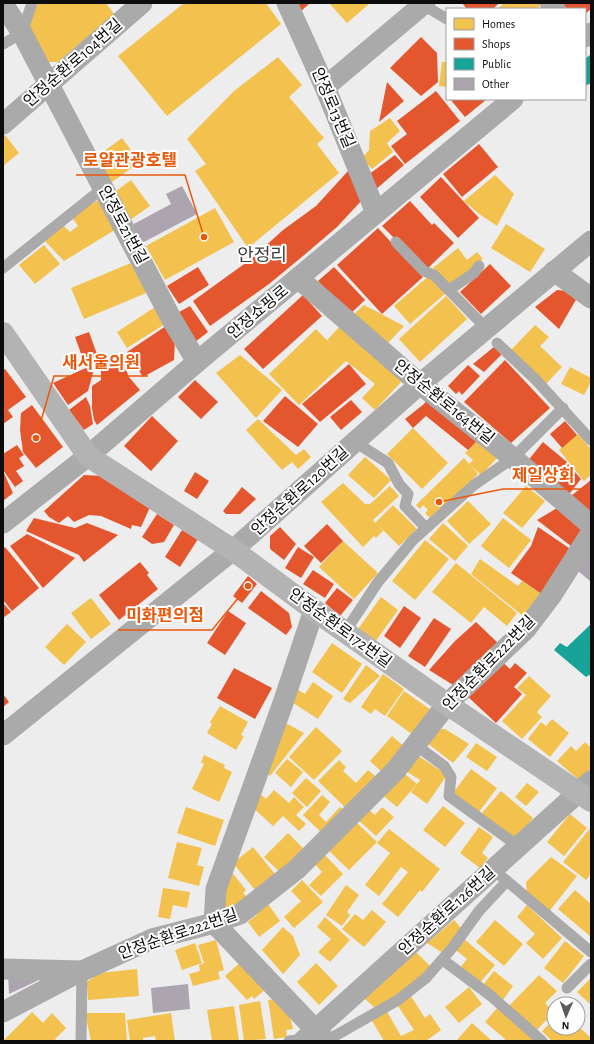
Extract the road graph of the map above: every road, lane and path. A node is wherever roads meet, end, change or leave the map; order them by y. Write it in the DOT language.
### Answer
graph roads {
  1 [pos="32,3"];
  2 [pos="142,3"];
  3 [pos="287,3"];
  4 [pos="3,4"];
  5 [pos="422,4"];
  6 [pos="446,19"];
  7 [pos="22,33"];
  8 [pos="3,44"];
  9 [pos="49,84"];
  10 [pos="325,87"];
  11 [pos="512,100"];
  12 [pos="3,124"];
  13 [pos="103,188"];
  14 [pos="376,214"];
  15 [pos="591,241"];
  16 [pos="396,242"];
  17 [pos="479,266"];
  18 [pos="3,268"];
  19 [pos="554,271"];
  20 [pos="298,278"];
  21 [pos="449,290"];
  22 [pos="591,298"];
  23 [pos="3,333"];
  24 [pos="492,336"];
  25 [pos="197,362"];
  26 [pos="420,384"];
  27 [pos="563,408"];
  28 [pos="591,440"];
  29 [pos="355,442"];
  30 [pos="88,456"];
  31 [pos="513,458"];
  32 [pos="3,523"];
  33 [pos="591,525"];
  34 [pos="426,528"];
  35 [pos="591,533"];
  36 [pos="234,550"];
  37 [pos="314,610"];
  38 [pos="345,632"];
  39 [pos="447,704"];
  40 [pos="3,735"];
  41 [pos="411,750"];
  42 [pos="587,791"];
  43 [pos="518,846"];
  44 [pos="500,875"];
  45 [pos="214,923"];
  46 [pos="591,952"];
  47 [pos="443,960"];
  48 [pos="591,964"];
  49 [pos="3,969"];
  50 [pos="82,971"];
  51 [pos="567,988"];
  52 [pos="3,1012"];
  53 [pos="311,1039"];
  54 [pos="81,1041"];
  55 [pos="542,1041"];
  1 -- 7 [label="lane"];
  2 -- 9 [label="street, 안정순환로104번길"];
  3 -- 10 [label="street, 안정로13번길"];
  4 -- 7 [label="street, 안정로21번길"];
  5 -- 6 [label="lane"];
  5 -- 10 [label="street"];
  7 -- 8 [label="lane"];
  7 -- 9 [label="street, 안정로21번길"];
  9 -- 12 [label="street, 안정순환로104번길"];
  9 -- 13 [label="street, 안정로21번길"];
  10 -- 14 [label="street, 안정로13번길"];
  11 -- 14 [label="street, 안정쇼핑로"];
  13 -- 18 [label="lane"];
  13 -- 25 [label="street, 안정로21번길"];
  14 -- 20 [label="street, 안정쇼핑로"];
  15 -- 19 [label="street, 안정순환로120번길"];
  16 -- 21 [label="lane"];
  17 -- 21 [label="lane"];
  19 -- 22 [label="street"];
  19 -- 24 [label="street, 안정순환로120번길"];
  20 -- 25 [label="street, 안정쇼핑로"];
  20 -- 26 [label="street, 안정순환로164번길"];
  21 -- 24 [label="lane"];
  23 -- 30 [label="street"];
  24 -- 26 [label="street, 안정순환로120번길"];
  24 -- 27 [label="lane"];
  25 -- 30 [label="street, 안정쇼핑로"];
  26 -- 29 [label="street, 안정순환로120번길"];
  26 -- 31 [label="street, 안정순환로164번길"];
  27 -- 28 [label="lane"];
  27 -- 31 [label="lane"];
  29 -- 34 [label="lane"];
  29 -- 36 [label="street, 안정순환로120번길"];
  30 -- 32 [label="street, 안정쇼핑로"];
  30 -- 36 [label="street, 안정순환로172번길"];
  31 -- 33 [label="street, 안정순환로164번길"];
  31 -- 34 [label="lane"];
  34 -- 38 [label="lane"];
  35 -- 39 [label="street, 안정순환로222번길"];
  36 -- 37 [label="street, 안정순환로172번길"];
  36 -- 40 [label="street, 안정순환로120번길"];
  37 -- 38 [label="street, 안정순환로172번길"];
  37 -- 45 [label="street"];
  38 -- 39 [label="street, 안정순환로172번길"];
  39 -- 41 [label="street, 안정순환로222번길"];
  39 -- 42 [label="street, 안정순환로172번길"];
  41 -- 43 [label="lane"];
  41 -- 45 [label="street, 안정순환로222번길"];
  42 -- 43 [label="street, 안정순환로126번길"];
  43 -- 44 [label="street, 안정순환로126번길"];
  44 -- 46 [label="lane"];
  44 -- 47 [label="lane"];
  44 -- 53 [label="street, 안정순환로126번길"];
  45 -- 50 [label="street, 안정순환로222번길"];
  45 -- 53 [label="street"];
  47 -- 53 [label="lane"];
  47 -- 55 [label="lane"];
  48 -- 51 [label="lane"];
  49 -- 50 [label="street, 안정순환로222번길"];
  50 -- 52 [label="street"];
  50 -- 54 [label="lane"];
}
